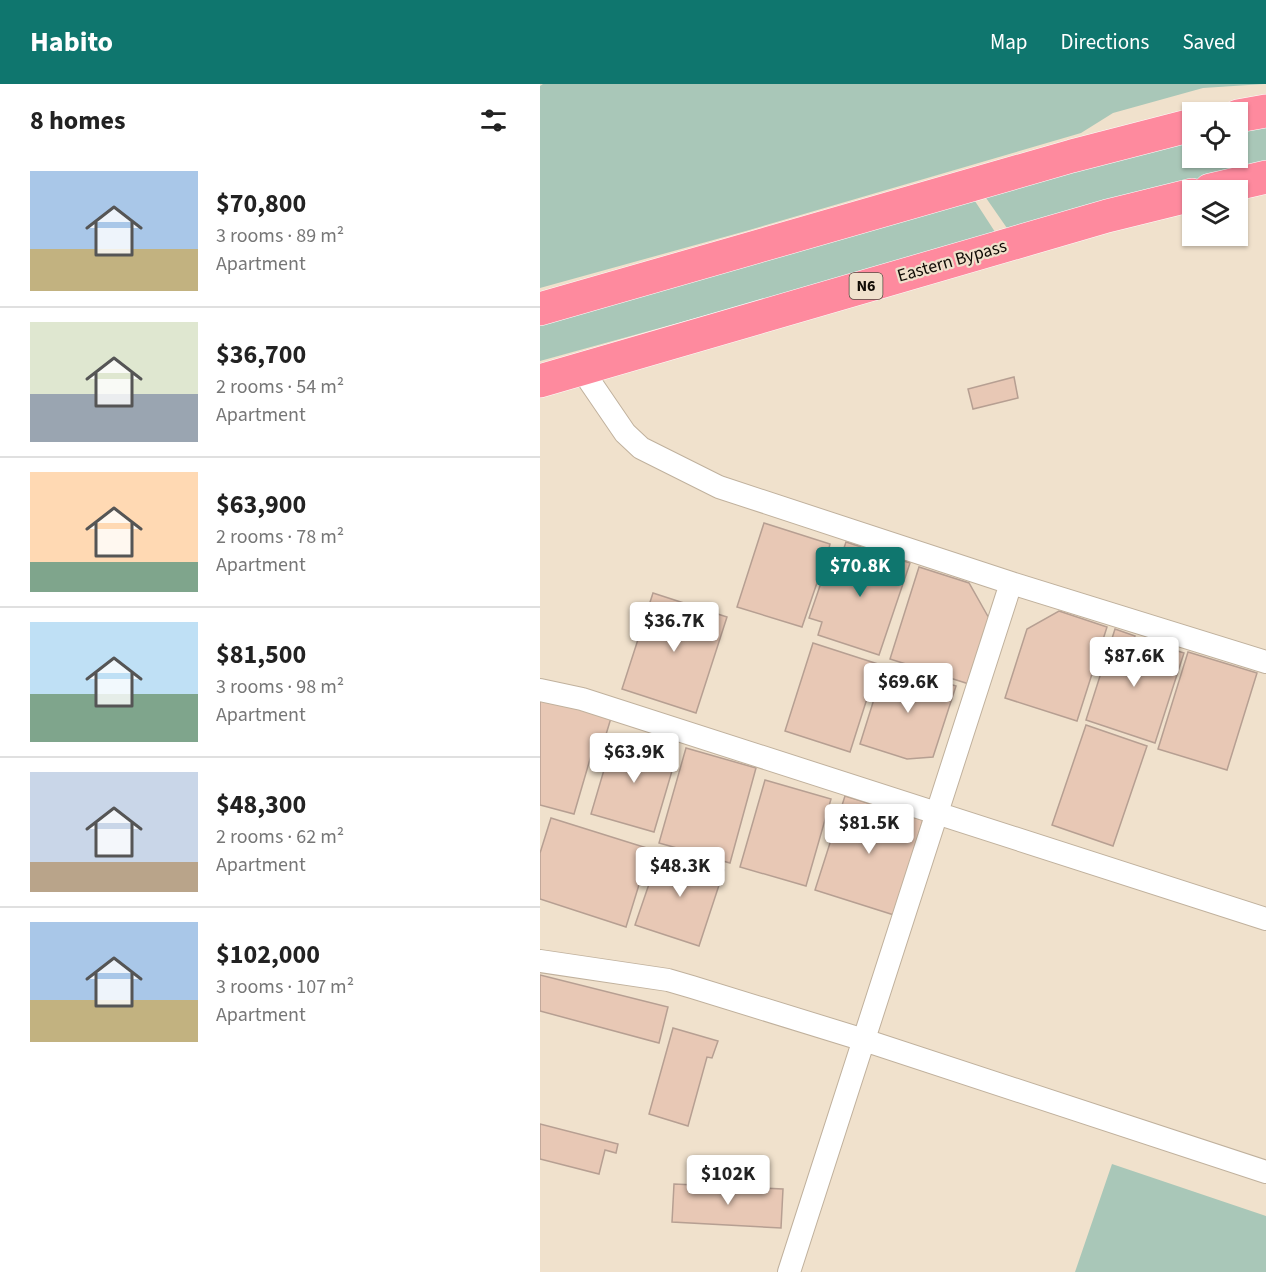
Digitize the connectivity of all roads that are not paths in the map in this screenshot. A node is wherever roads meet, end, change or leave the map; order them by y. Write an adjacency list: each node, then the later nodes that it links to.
1 (1266, 111): 2 (highway)
2 (1248, 114)
3 (1182, 128): 7 (highway)
4 (1266, 177): 5 (highway)
5 (1248, 181)
6 (1182, 197): 8 (highway, Eastern Bypass / N6)
7 (540, 309)
8 (582, 370): 9 (highway, Eastern Bypass / N6); 10 (street)
9 (540, 381)
10 (1011, 583): 11 (street); 13 (street)
11 (1266, 662)
12 (540, 690): 13 (street)
13 (936, 813): 14 (street); 16 (street)
14 (1266, 919)
15 (540, 960): 16 (street)
16 (864, 1040): 17 (street); 18 (street)
17 (1266, 1172)
18 (789, 1272)

